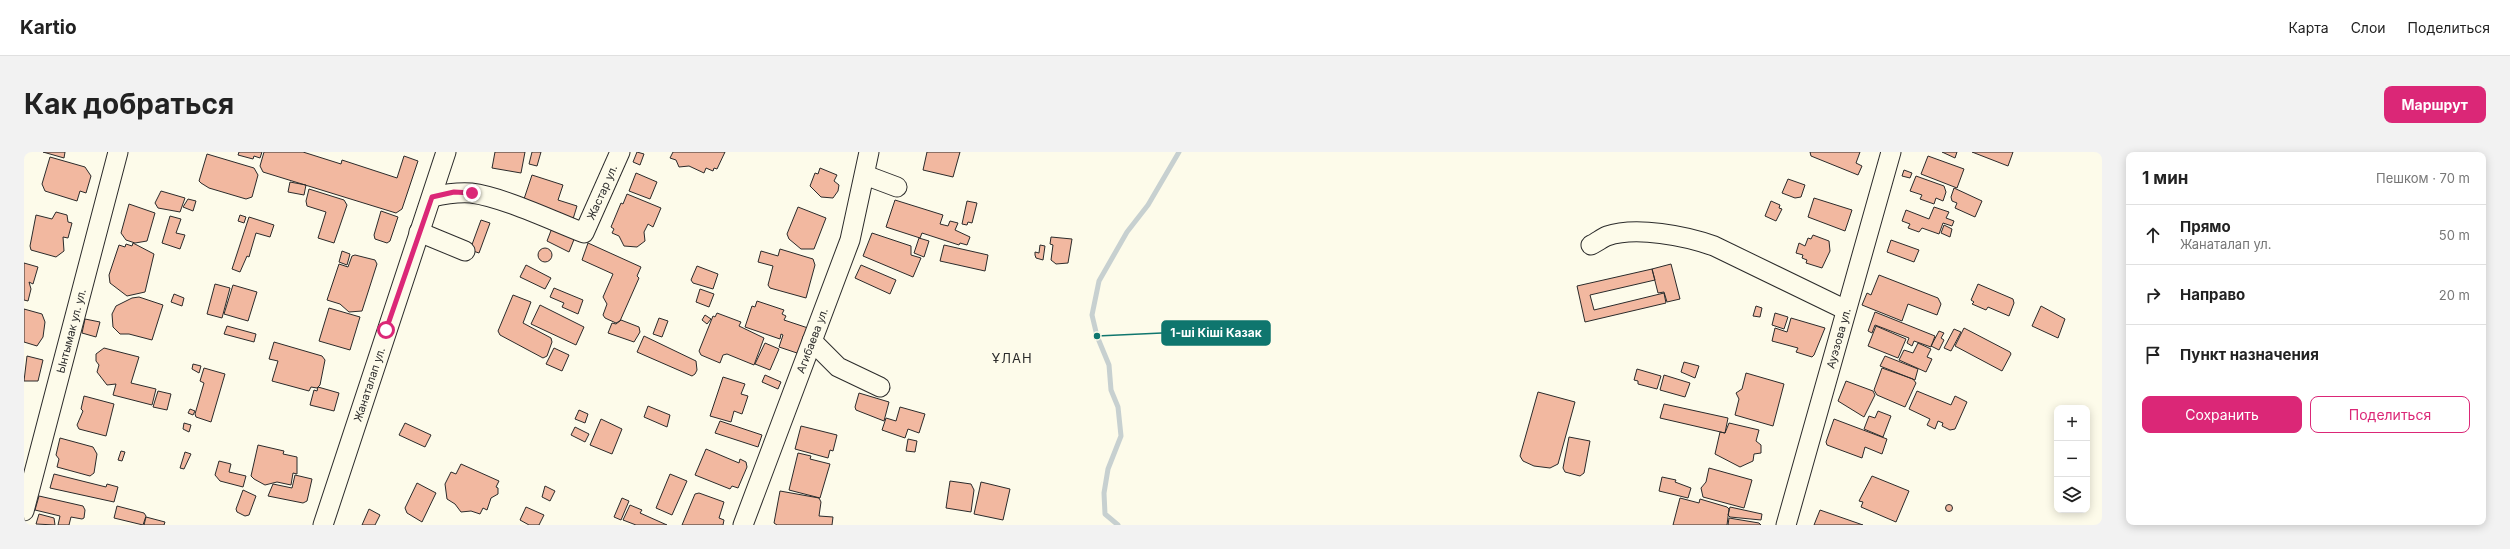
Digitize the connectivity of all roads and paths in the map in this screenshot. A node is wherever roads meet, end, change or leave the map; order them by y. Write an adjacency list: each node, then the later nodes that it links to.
1 (118, 152): 15 (street, Ынтымак ул. ул.)
2 (446, 152): 8 (street, Жанаталап ул.)
3 (620, 152): 8 (street, Жастар ул.)
4 (869, 152): 6 (street, Агибаева ул.)
5 (1891, 152): 12 (street, Ауэзова ул.)
6 (865, 175): 7 (street); 13 (street, Агибаева ул.)
7 (897, 187)
8 (432, 197): 9 (street, Жанаталап ул.)
9 (419, 232): 11 (street); 16 (street, Жанаталап ул.)
10 (1591, 245): 12 (street)
11 (465, 251)
12 (1846, 310): 18 (street, Ауэзова ул.)
13 (812, 341): 14 (street); 17 (street, Агибаева ул.)
14 (880, 388)
15 (24, 511)
16 (323, 525)
17 (743, 525)
18 (1786, 525)

